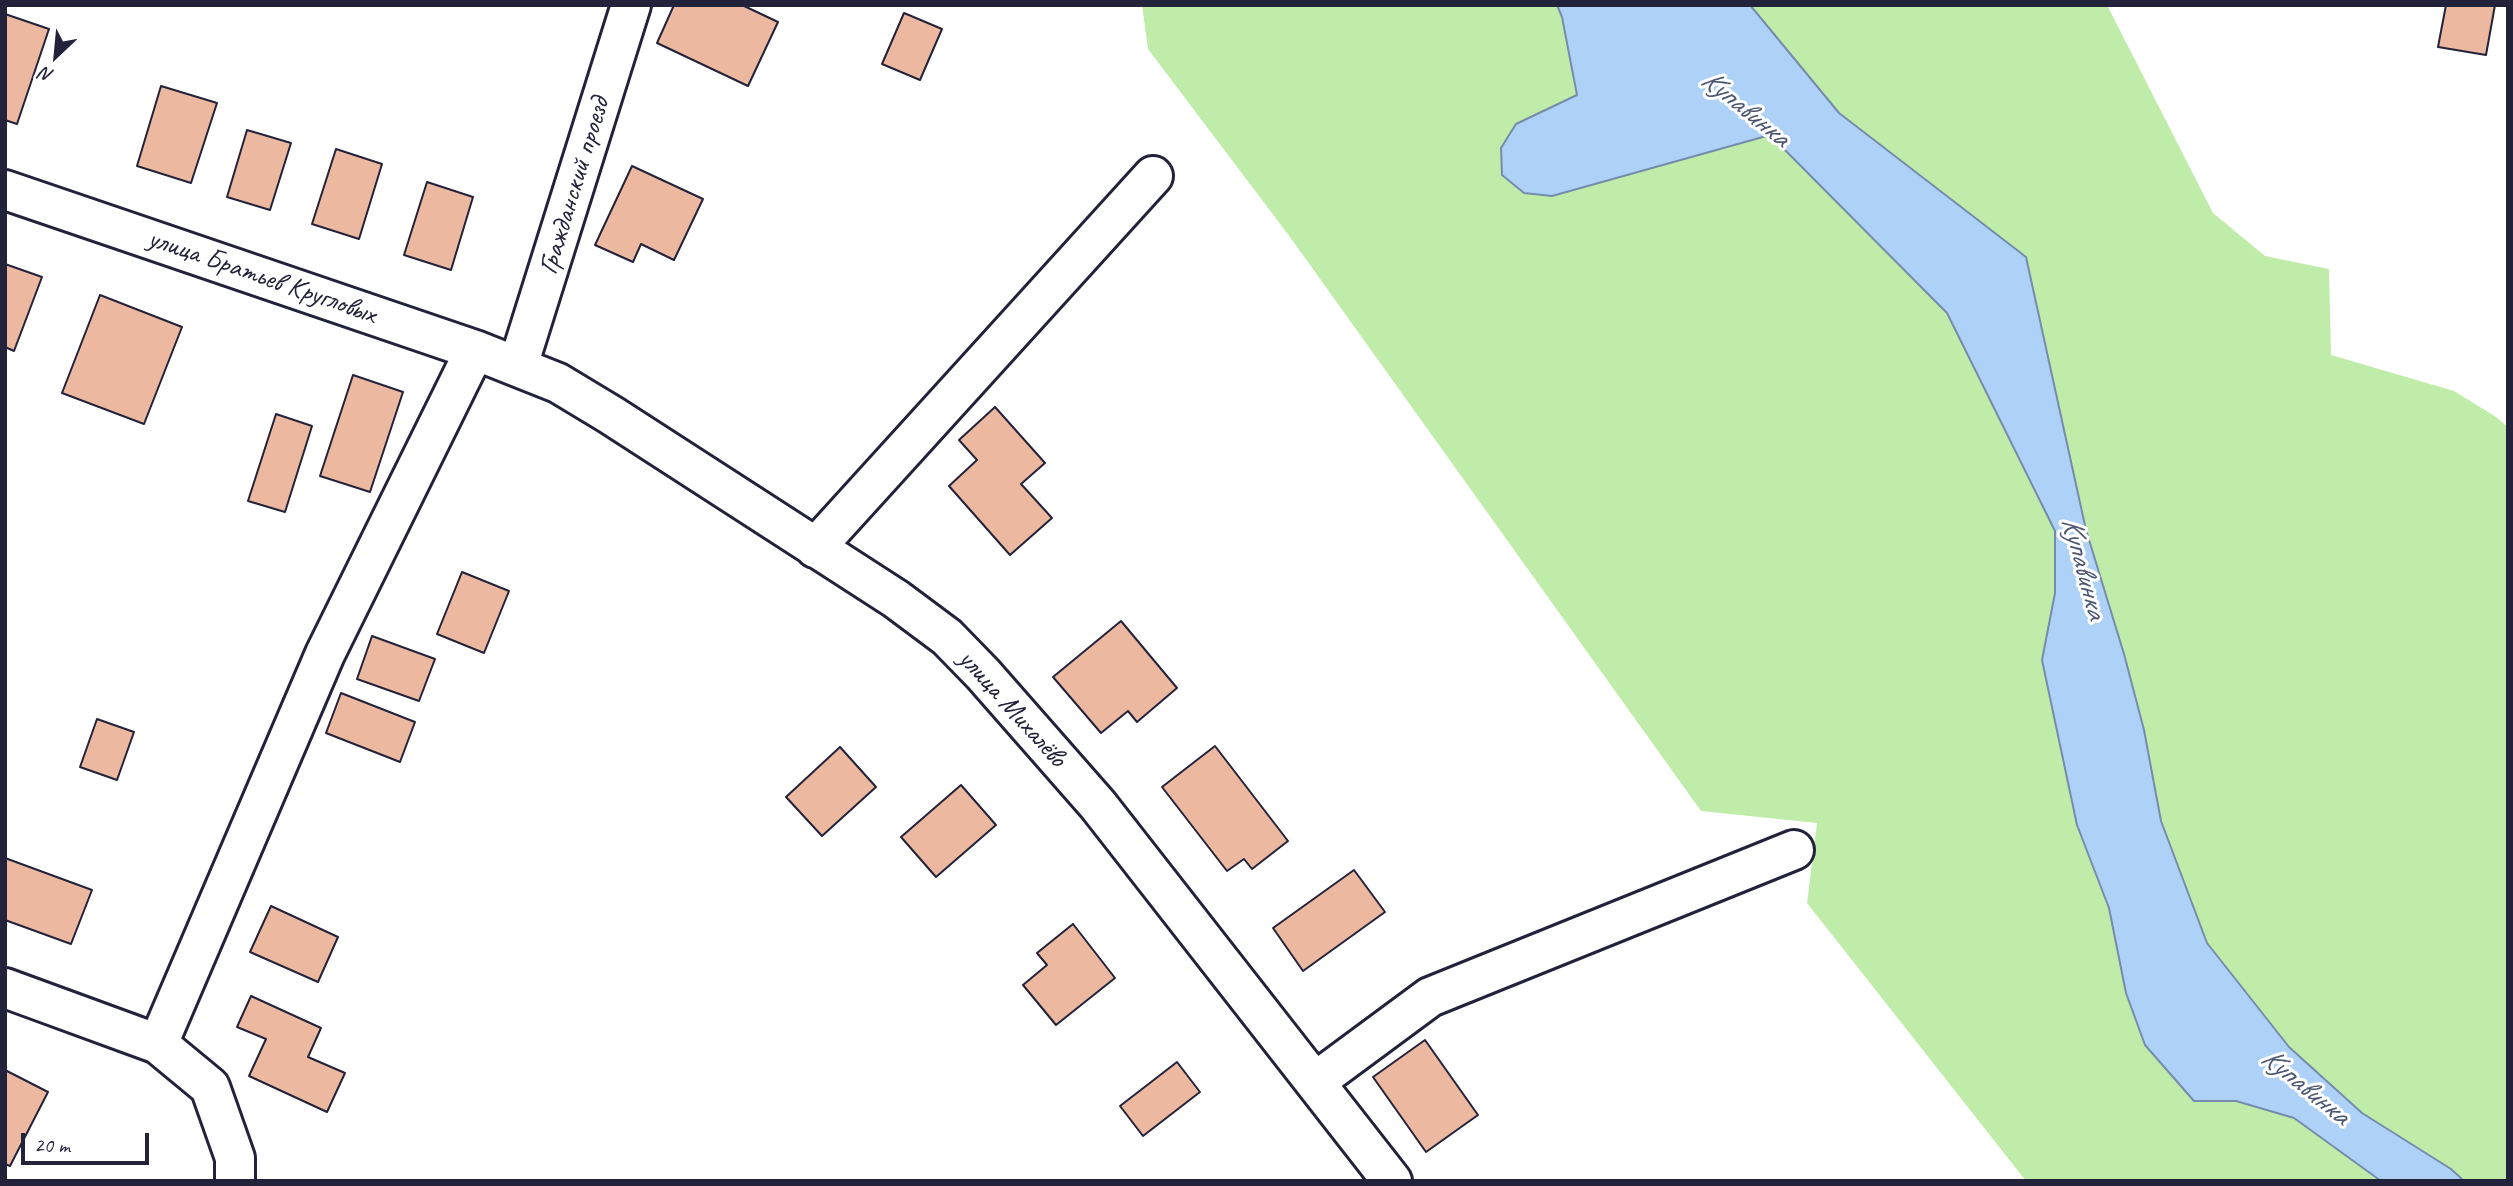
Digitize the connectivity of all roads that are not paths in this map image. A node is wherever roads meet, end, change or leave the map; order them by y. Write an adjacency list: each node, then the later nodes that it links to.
1 (631, 5): 5 (street, Гражданский проезд)
2 (1153, 176): 6 (street)
3 (5, 190): 4 (street, улица Братьев Кругловых)
4 (475, 350): 5 (street, улица Братьев Кругловых); 9 (street)
5 (518, 366): 6 (street, улица Михалёво)
6 (815, 548): 10 (street, улица Михалёво)
7 (1794, 850): 10 (street)
8 (5, 988): 9 (street)
9 (158, 1044): 11 (street)
10 (1315, 1082): 12 (street, улица Михалёво)
11 (235, 1181)
12 (1392, 1181)

